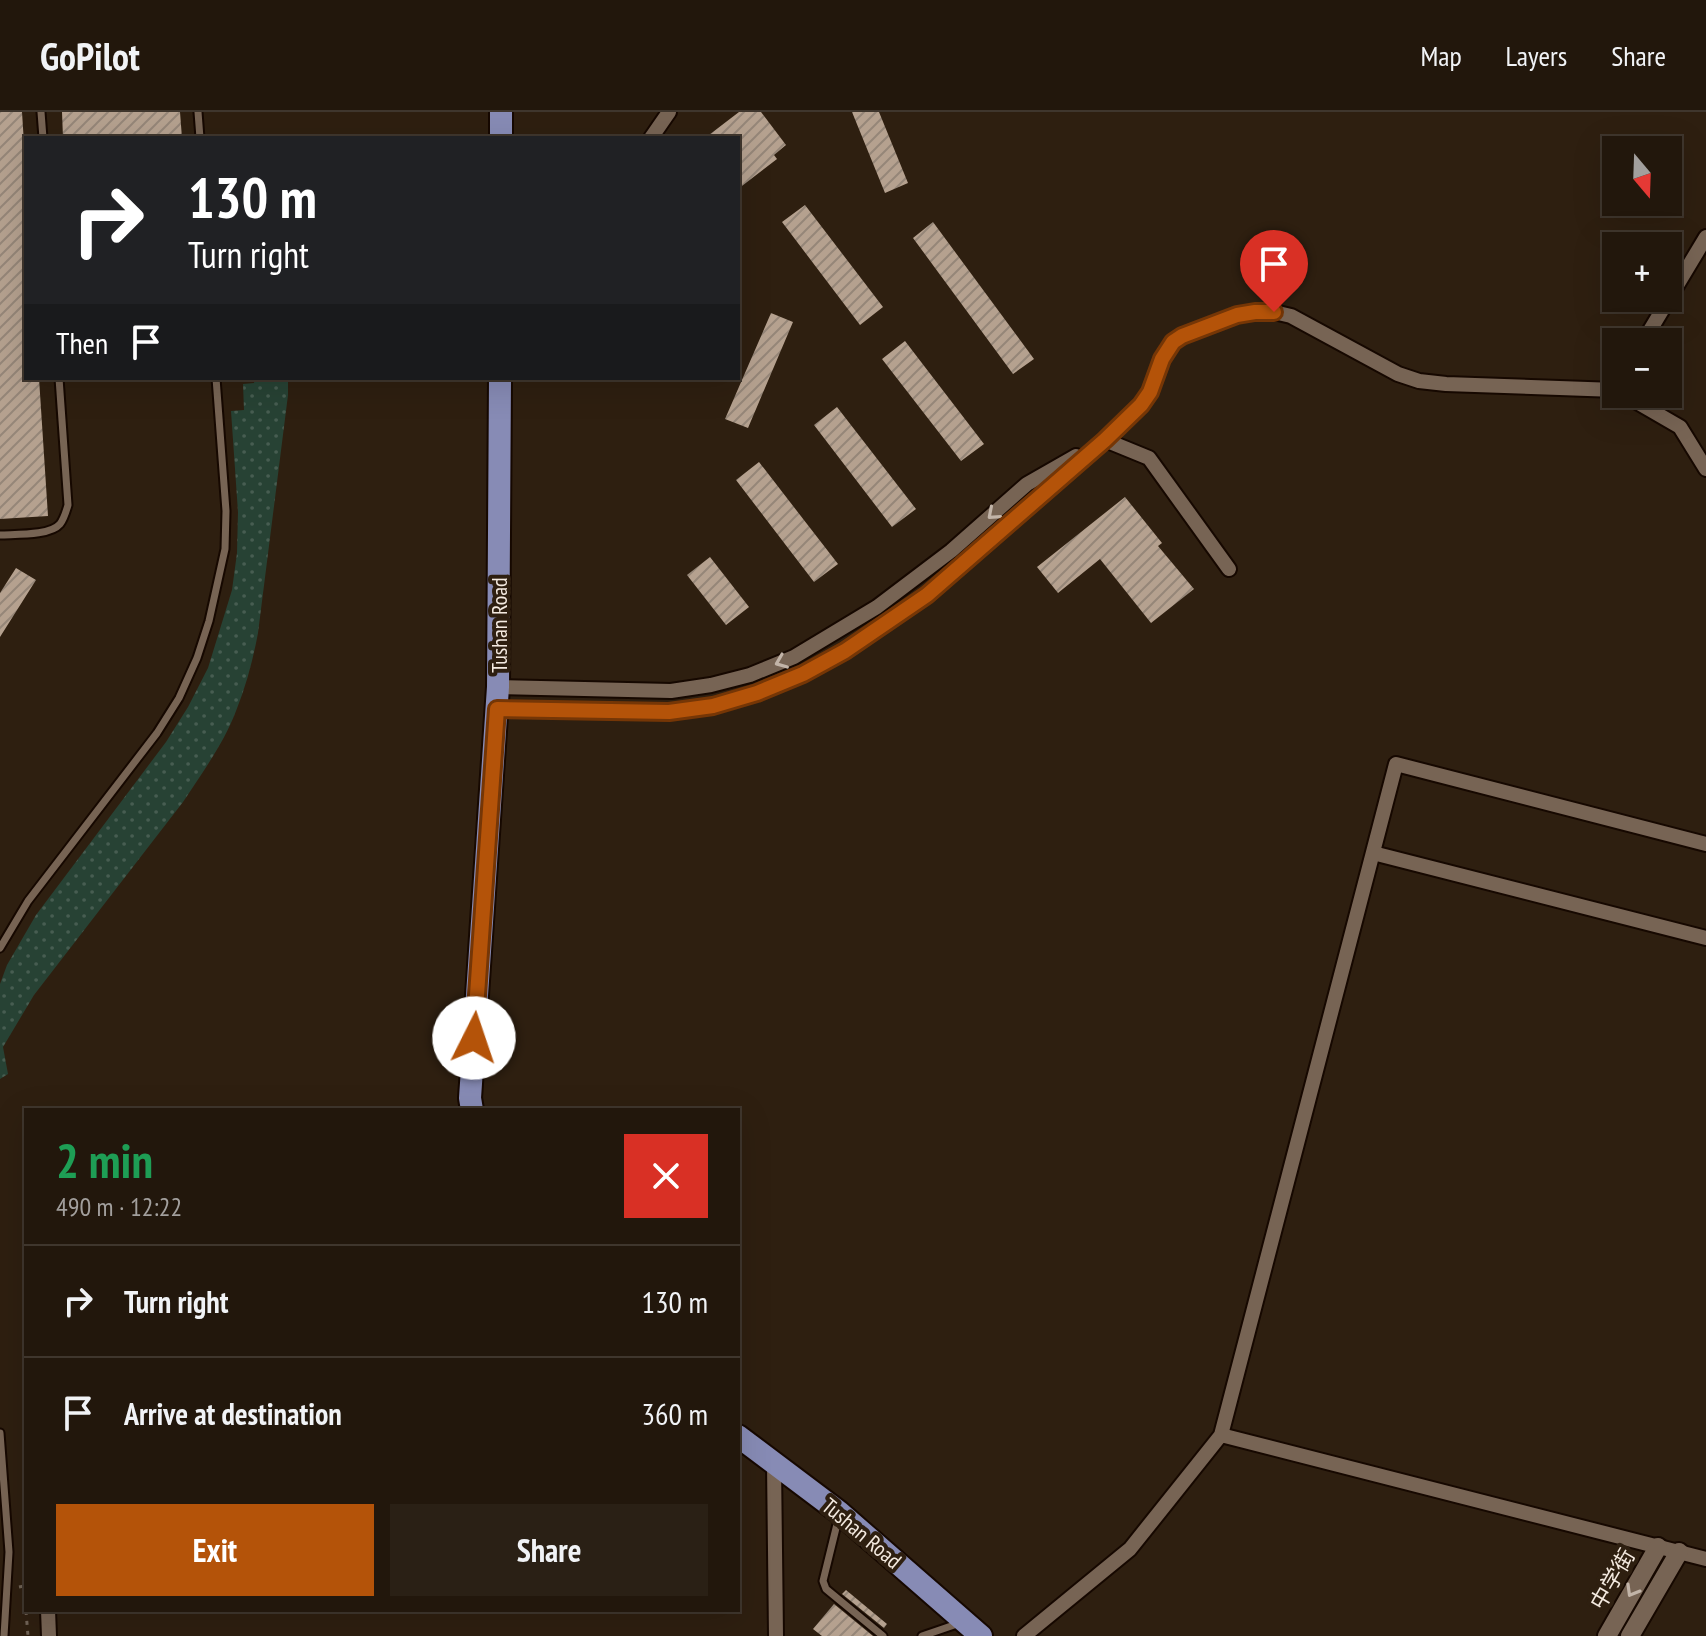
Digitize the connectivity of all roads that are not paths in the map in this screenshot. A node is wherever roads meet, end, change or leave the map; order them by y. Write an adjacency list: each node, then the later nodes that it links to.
1 (41, 112): 5 (lane)
2 (198, 112): 6 (lane)
3 (501, 112): 7 (main road)
4 (669, 112): 8 (street)
5 (43, 136)
6 (200, 136)
7 (501, 136)
8 (652, 136)
9 (1706, 237): 10 (street)
10 (1651, 328)
11 (59, 380): 18 (lane)
12 (216, 380): 24 (lane)
13 (500, 380): 20 (main road, Tushan Road)
14 (1602, 389): 16 (street)
15 (1647, 408): 17 (street)
16 (1105, 440): 19 (street); 20 (street, one-way to 20); 20 (street)
17 (1706, 469)
18 (0, 535)
19 (1229, 569)
20 (498, 698): 25 (main road, Tushan Road)
21 (1706, 844): 22 (street)
22 (1373, 853): 23 (street); 27 (street)
23 (1706, 938)
24 (0, 948)
25 (472, 1108)
26 (0, 1433): 36 (lane)
27 (1221, 1435): 31 (street); 41 (street)
28 (740, 1438): 29 (main road, Tushan Road)
29 (774, 1464): 30 (main road, Tushan Road); 38 (street)
30 (839, 1512): 35 (main road, Tushan Road); 39 (lane)
31 (1658, 1547): 32 (street); 42 (street, 中学街, one-way to 42)
32 (1679, 1552): 33 (street); 43 (street, 中学街)
33 (1706, 1559)
34 (48, 1612): 37 (street)
35 (974, 1628): 40 (lane)
36 (4, 1636)
37 (49, 1636)
38 (776, 1636)
39 (883, 1636)
40 (922, 1636)
41 (1024, 1636)
42 (1607, 1636)
43 (1630, 1636)

